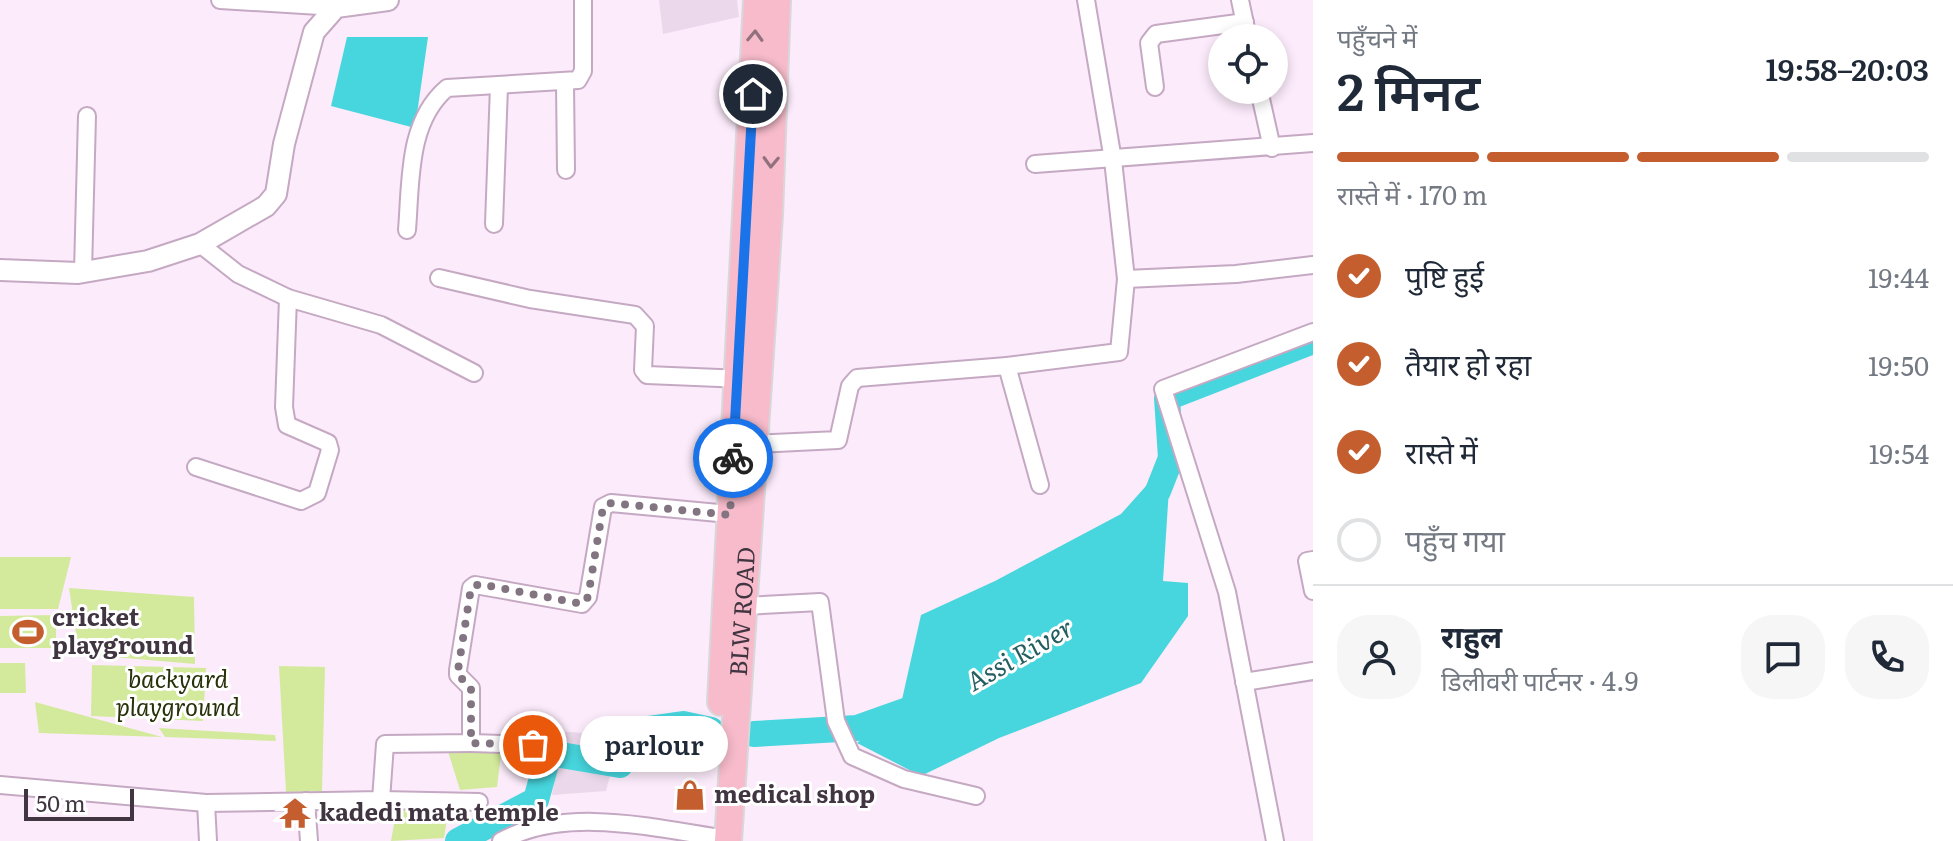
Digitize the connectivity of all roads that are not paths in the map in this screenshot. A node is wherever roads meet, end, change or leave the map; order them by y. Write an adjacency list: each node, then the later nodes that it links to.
1 (220, 0): 8 (street)
2 (388, 0): 8 (street)
3 (583, 0): 11 (street)
4 (757, 0): 33 (main road, one-way to 4)
5 (777, 0): 33 (main road, BLW ROAD, one-way to 33)
6 (1086, 0): 18 (street)
7 (1240, 0): 9 (street)
8 (326, 4): 23 (street)
9 (1245, 24)
10 (1208, 32): 13 (street)
11 (565, 84): 12 (street); 20 (street)
12 (499, 86): 21 (street); 22 (street)
13 (1155, 87)
14 (1262, 104): 17 (street)
15 (87, 116): 26 (street)
16 (1313, 143): 17 (street)
17 (1272, 148): 18 (street)
18 (1113, 160): 19 (street); 28 (street)
19 (1035, 164)
20 (566, 170)
21 (494, 224)
22 (407, 230)
23 (200, 244): 26 (street); 29 (street)
24 (1313, 265): 28 (street)
25 (0, 270): 26 (street)
26 (83, 272)
27 (439, 278): 33 (street)
28 (1126, 279): 31 (street)
29 (288, 298): 32 (street); 35 (street)
30 (1313, 332): 42 (street)
31 (1007, 366): 34 (street); 36 (street)
32 (474, 373)
33 (747, 379): 34 (main road, BLW ROAD); 37 (main road)
34 (754, 444): 37 (main road, BLW ROAD)
35 (196, 467)
36 (1040, 485)
37 (740, 515): 40 (main road, BLW ROAD); 43 (main road); 44 (street)
38 (1313, 560): 39 (street)
39 (1313, 591)
40 (745, 606): 43 (main road, BLW ROAD); 47 (street)
41 (1313, 671): 42 (street)
42 (1244, 682): 56 (street)
43 (729, 716): 52 (main road, BLW ROAD)
44 (471, 743): 45 (street); 48 (street)
45 (533, 745)
46 (0, 785): 51 (street)
47 (976, 796)
48 (381, 800): 49 (street); 50 (street)
49 (306, 801): 51 (street); 54 (street)
50 (479, 802)
51 (206, 803): 53 (street)
52 (721, 840): 55 (street)
53 (208, 841)
54 (309, 841)
55 (501, 841)
56 (1275, 841)

